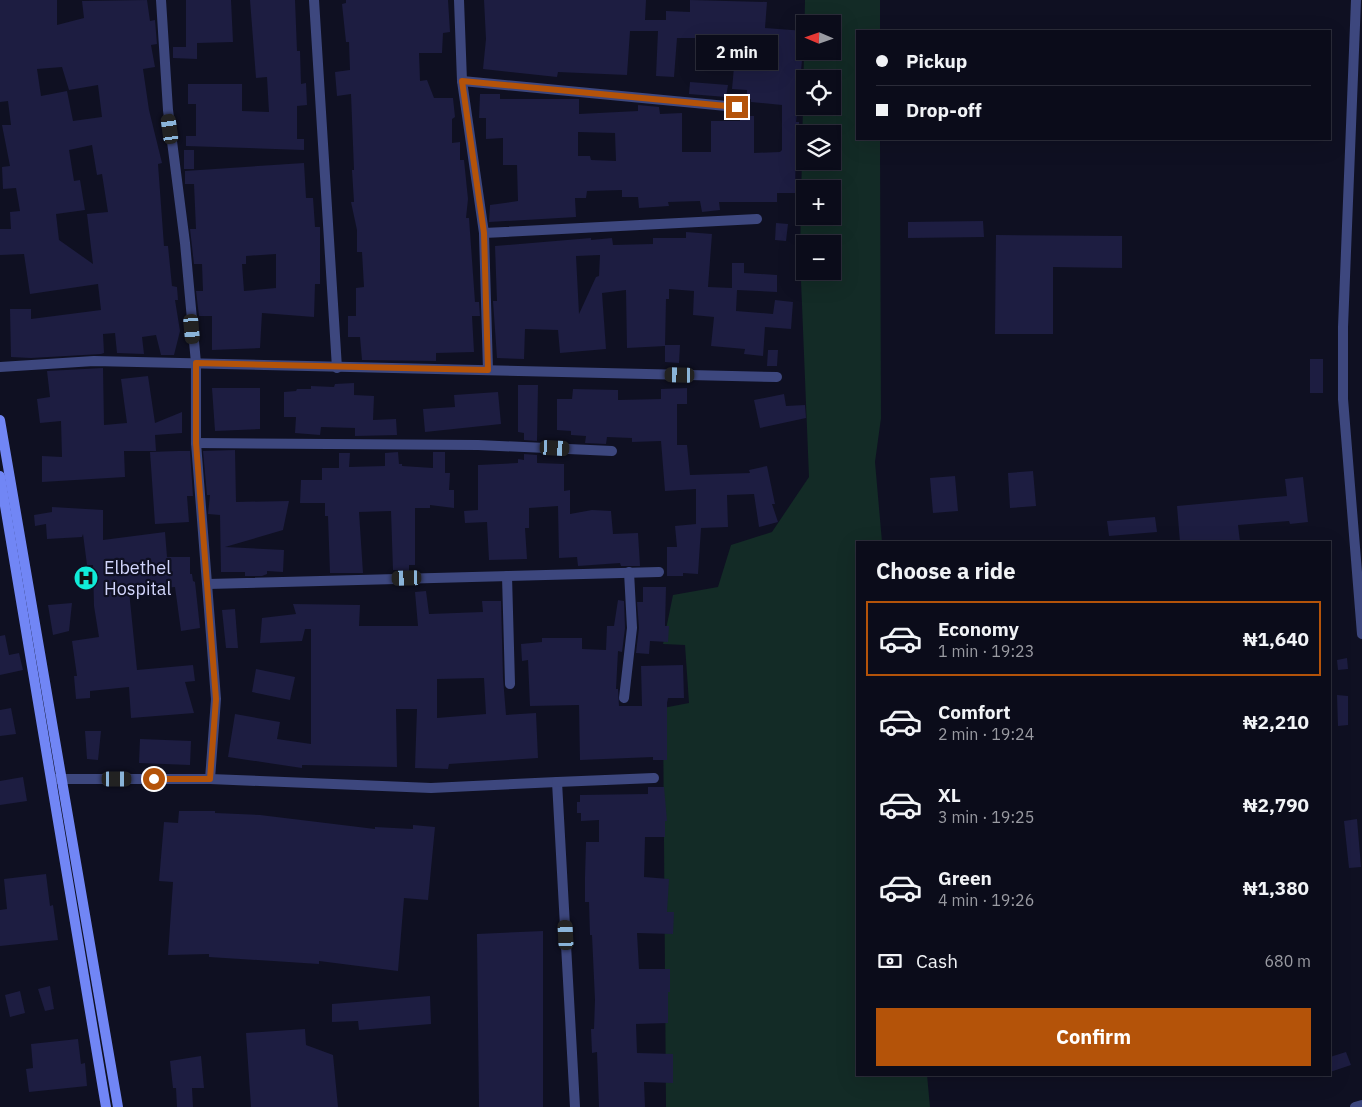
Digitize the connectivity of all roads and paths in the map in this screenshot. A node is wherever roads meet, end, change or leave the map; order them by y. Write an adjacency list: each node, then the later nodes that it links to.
1 (161, 0): 9 (street)
2 (314, 0): 11 (street)
3 (459, 0): 5 (street)
4 (1356, 0): 22 (street)
5 (462, 81): 6 (street); 8 (street)
6 (737, 107)
7 (758, 219): 8 (street)
8 (484, 233): 12 (street)
9 (196, 363): 10 (street); 11 (street); 15 (street)
10 (0, 366)
11 (337, 368): 12 (street)
12 (488, 370): 13 (street)
13 (777, 377)
14 (0, 420): 28 (main road)
15 (196, 443): 16 (street); 21 (street)
16 (612, 451)
17 (0, 476): 27 (main road)
18 (630, 572): 19 (street); 20 (street); 24 (street)
19 (659, 572)
20 (507, 576): 21 (street); 23 (street)
21 (208, 584): 26 (street)
22 (1362, 634)
23 (510, 684)
24 (624, 698)
25 (654, 778): 29 (street)
26 (210, 779): 28 (street); 29 (street)
27 (50, 780): 28 (street); 31 (main road)
28 (60, 780): 32 (main road)
29 (557, 782): 33 (street)
30 (1362, 1105): 34 (street)
31 (106, 1107)
32 (118, 1107)
33 (575, 1107)
34 (1354, 1107)

